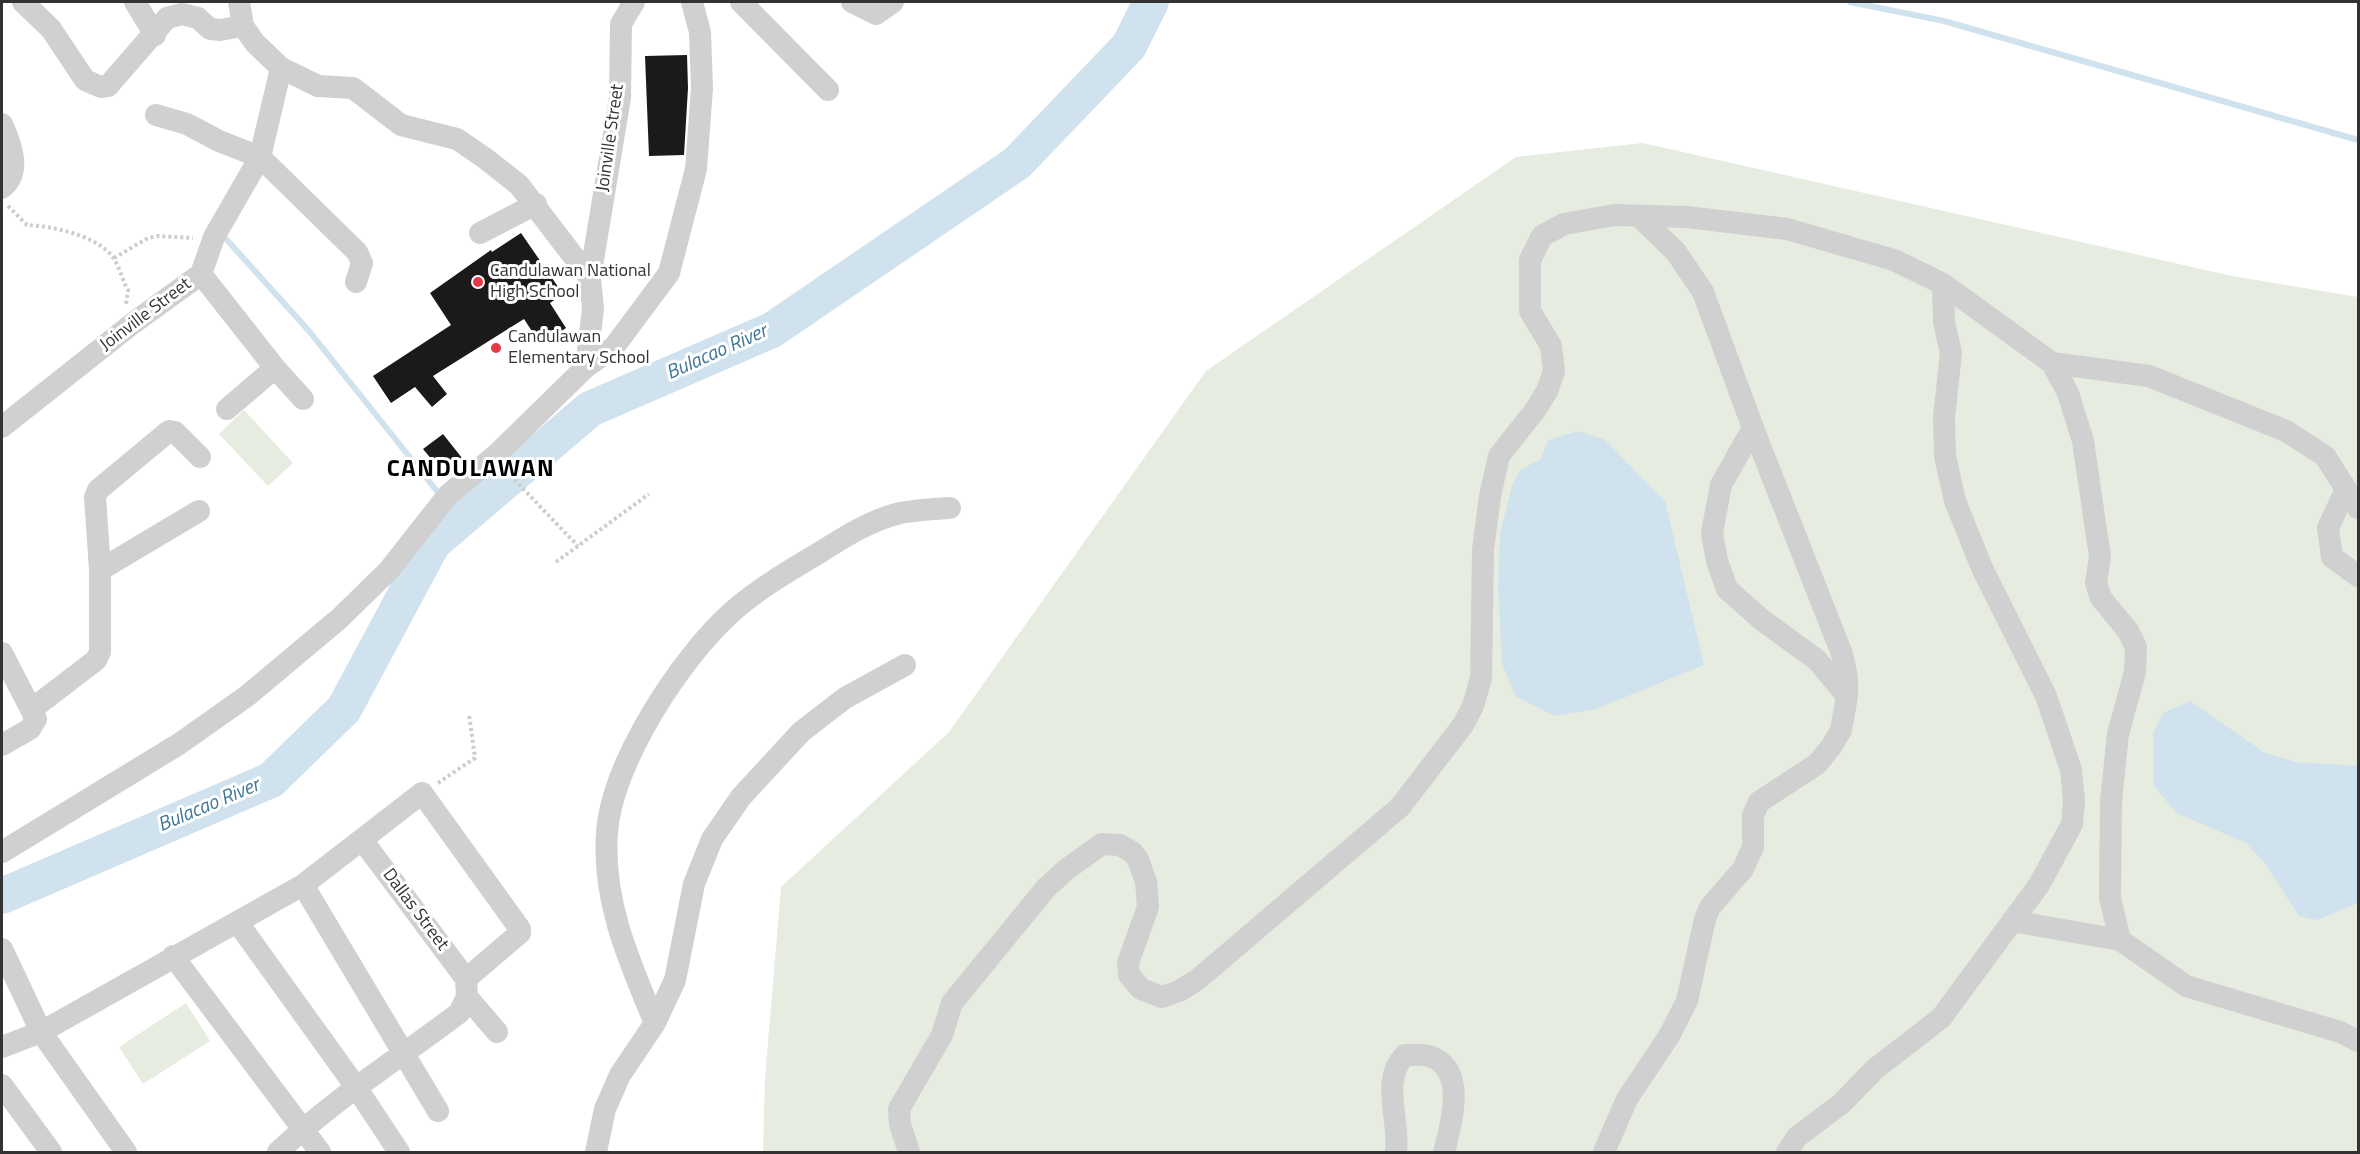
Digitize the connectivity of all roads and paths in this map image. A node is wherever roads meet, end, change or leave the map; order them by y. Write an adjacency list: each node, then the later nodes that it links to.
1 (23, 2): 10 (street)
2 (135, 2): 10 (street)
3 (239, 2): 9 (street)
4 (634, 2): 24 (street, Joinville Street)
5 (692, 2): 30 (street)
6 (741, 2): 12 (street)
7 (852, 2): 8 (street)
8 (893, 2)
9 (243, 26): 10 (street); 11 (street)
10 (155, 35)
11 (281, 68): 15 (street, Joinville Street); 18 (street)
12 (828, 90)
13 (156, 115): 15 (street)
14 (2, 124): 16 (street)
15 (260, 157): 21 (street, Joinville Street); 25 (street)
16 (2, 188)
17 (2, 198): 22 (path)
18 (536, 204): 20 (street); 24 (street)
19 (1641, 218): 26 (street); 34 (street); 77 (street)
20 (480, 233)
21 (214, 237): 22 (path); 23 (street, Joinville Street)
22 (114, 258): 27 (path)
23 (201, 274): 27 (street, Joinville Street); 29 (street)
24 (590, 278): 30 (street, Joinville Street)
25 (356, 282)
26 (1943, 284): 28 (street); 55 (street)
27 (132, 324): 33 (street, Joinville Street)
28 (2052, 363): 38 (street); 57 (street)
29 (274, 368): 31 (street); 32 (street)
30 (586, 368): 53 (street)
31 (303, 399)
32 (227, 409)
33 (2, 427)
34 (1753, 428): 47 (street); 47 (street)
35 (200, 457): 43 (street)
36 (507, 472): 41 (path)
37 (650, 494): 41 (path)
38 (2352, 500): 44 (street)
39 (950, 508): 61 (street)
40 (199, 511): 43 (street)
41 (578, 546): 42 (path)
42 (556, 562)
43 (100, 570): 48 (street)
44 (2358, 576)
45 (2, 653): 48 (street)
46 (905, 665): 61 (street)
47 (1847, 696): 80 (street)
48 (32, 709): 50 (street)
49 (470, 714): 51 (path)
50 (2, 745)
51 (422, 794): 52 (street); 60 (street)
52 (363, 841): 54 (street); 60 (street, Dallas Street)
53 (2, 852)
54 (303, 885): 56 (street); 66 (street)
55 (2012, 921): 57 (street); 81 (street)
56 (238, 923): 59 (street); 68 (street)
57 (2120, 940): 64 (street)
58 (2, 949): 62 (street)
59 (173, 956): 62 (street); 70 (street)
60 (467, 988): 63 (street, Dallas Street); 66 (street)
61 (655, 1023): 76 (street)
62 (41, 1032): 65 (street); 72 (street)
63 (497, 1032)
64 (2358, 1041)
65 (2, 1047)
66 (406, 1053): 68 (street); 69 (street)
67 (2, 1085): 71 (street)
68 (356, 1087): 70 (street); 75 (street)
69 (438, 1111)
70 (303, 1129): 73 (street); 74 (street)
71 (51, 1152)
72 (126, 1152)
73 (278, 1152)
74 (320, 1152)
75 (399, 1152)
76 (596, 1152)
77 (909, 1152)
78 (1396, 1152): 79 (street)
79 (1444, 1152)
80 (1604, 1152)
81 (1786, 1152)

